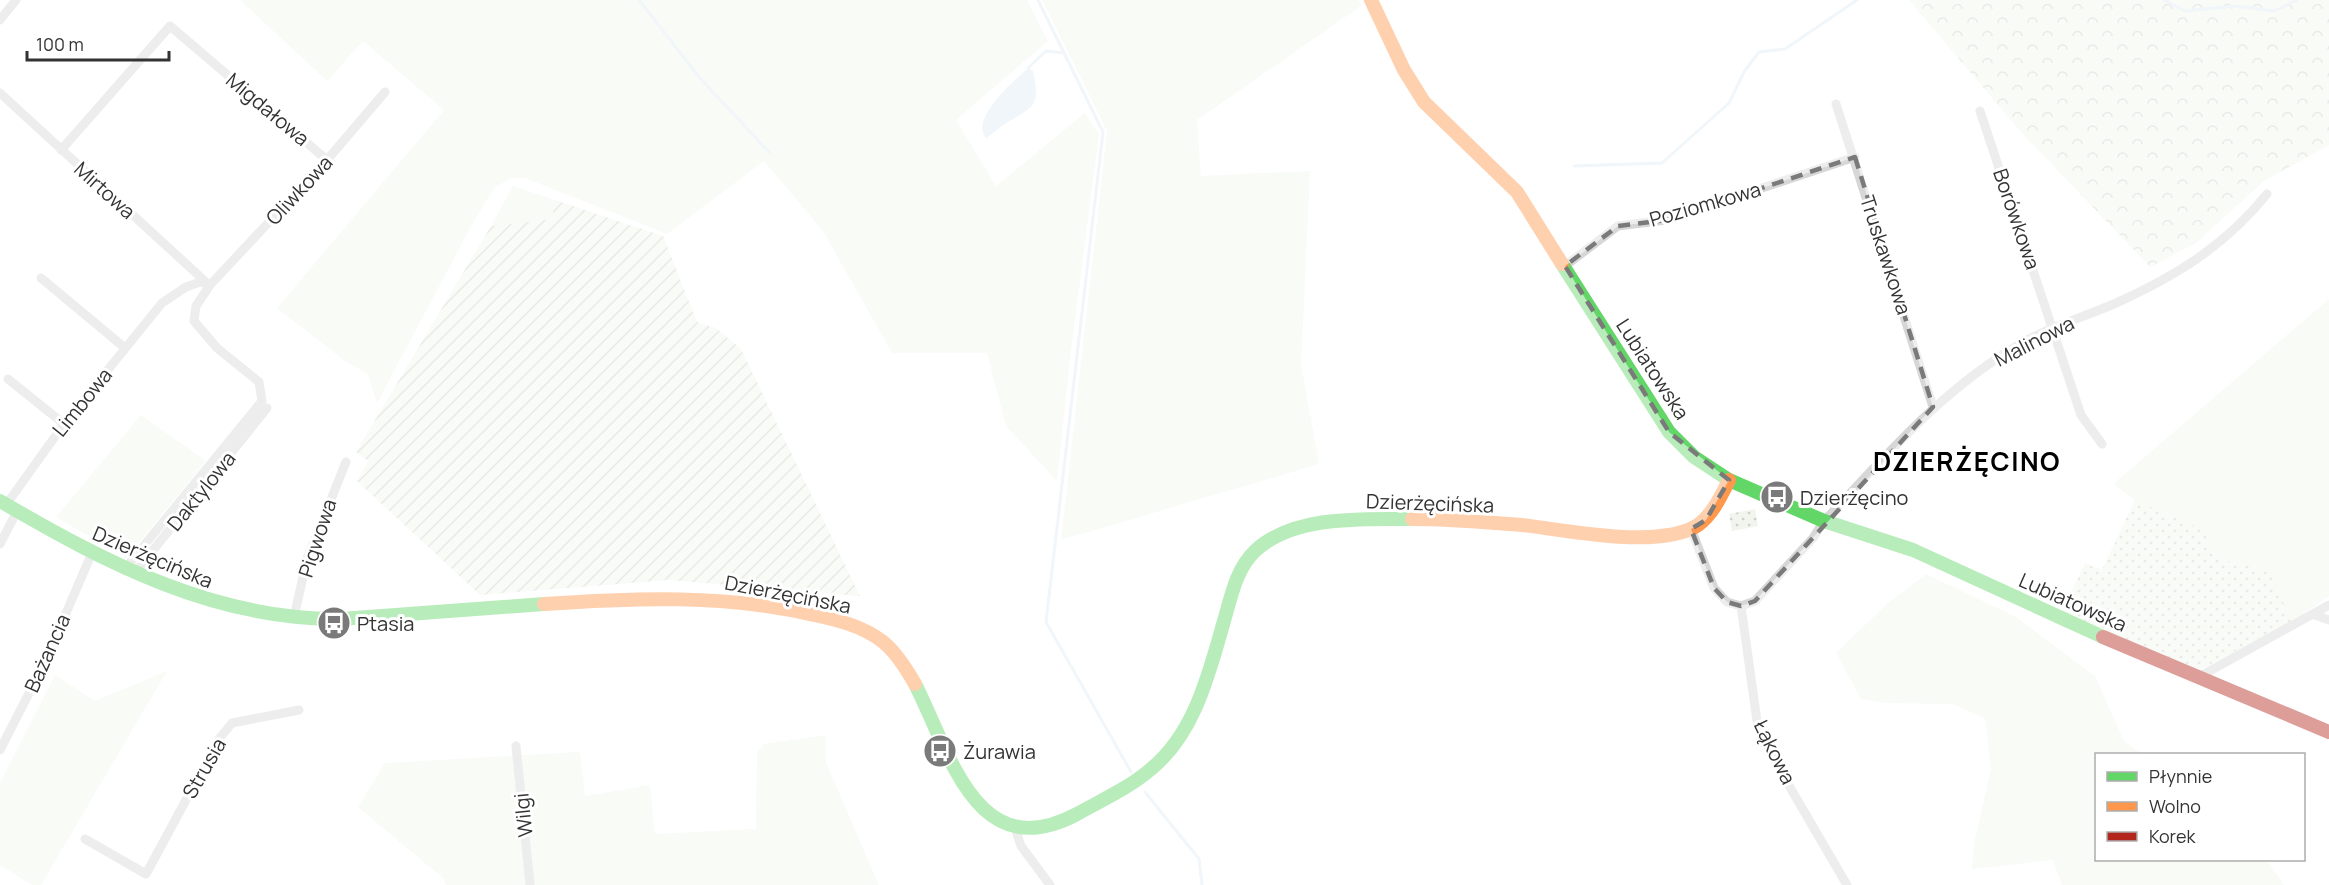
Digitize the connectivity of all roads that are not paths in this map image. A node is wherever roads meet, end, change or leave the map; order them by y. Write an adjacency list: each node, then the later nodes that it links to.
1 (16, 0): 3 (street)
2 (1371, 0): 12 (street, Lubiatowska)
3 (0, 20)
4 (385, 92): 10 (street, Oliwkowa)
5 (0, 93): 8 (street, Mirtowa)
6 (1836, 104): 9 (street, Truskawkowa)
7 (1980, 111): 15 (street, Borówkowa)
8 (61, 150): 10 (street, Migdałowa); 14 (street, Mirtowa)
9 (1855, 157): 12 (street, Poziomkowa); 18 (street, Truskawkowa)
10 (327, 160): 14 (street, Oliwkowa)
11 (2267, 194): 15 (street, Malinowa)
12 (1565, 266): 23 (street, Lubiatowska)
13 (41, 278): 16 (street)
14 (210, 285): 16 (street, Limbowa); 29 (street, Oliwkowa)
15 (2054, 327): 18 (street, Malinowa); 21 (street, Borówkowa)
16 (125, 348): 20 (street, Limbowa)
17 (8, 379): 20 (street)
18 (1933, 407): 25 (street, Malinowa)
19 (267, 408): 29 (street, Daktylowa)
20 (64, 424): 24 (street, Limbowa)
21 (2102, 444)
22 (346, 462): 33 (street, Pigwowa)
23 (1728, 480): 25 (street, Lubiatowska); 26 (street, Dzierżęcińska)
24 (8, 506): 27 (street, Limbowa); 28 (street, Dzierżęcińska)
25 (1824, 521): 31 (street); 35 (street, Lubiatowska)
26 (1691, 529): 31 (street); 40 (street, Dzierżęcińska)
27 (0, 544)
28 (91, 555): 29 (street, Dzierżęcińska); 39 (street, Bażancia)
29 (129, 572): 33 (street, Dzierżęcińska)
30 (2329, 605): 32 (street)
31 (1741, 606): 44 (street, Łąkowa)
32 (2315, 615): 34 (street); 35 (street)
33 (294, 617): 40 (street, Dzierżęcińska)
34 (2329, 620)
35 (2197, 678): 37 (street, Lubiatowska)
36 (299, 711): 41 (street, Strusia)
37 (2329, 732)
38 (516, 746): 42 (street, Wilgi)
39 (0, 750)
40 (1015, 828): 43 (street)
41 (85, 839)
42 (530, 885)
43 (1050, 885)
44 (1847, 885)

